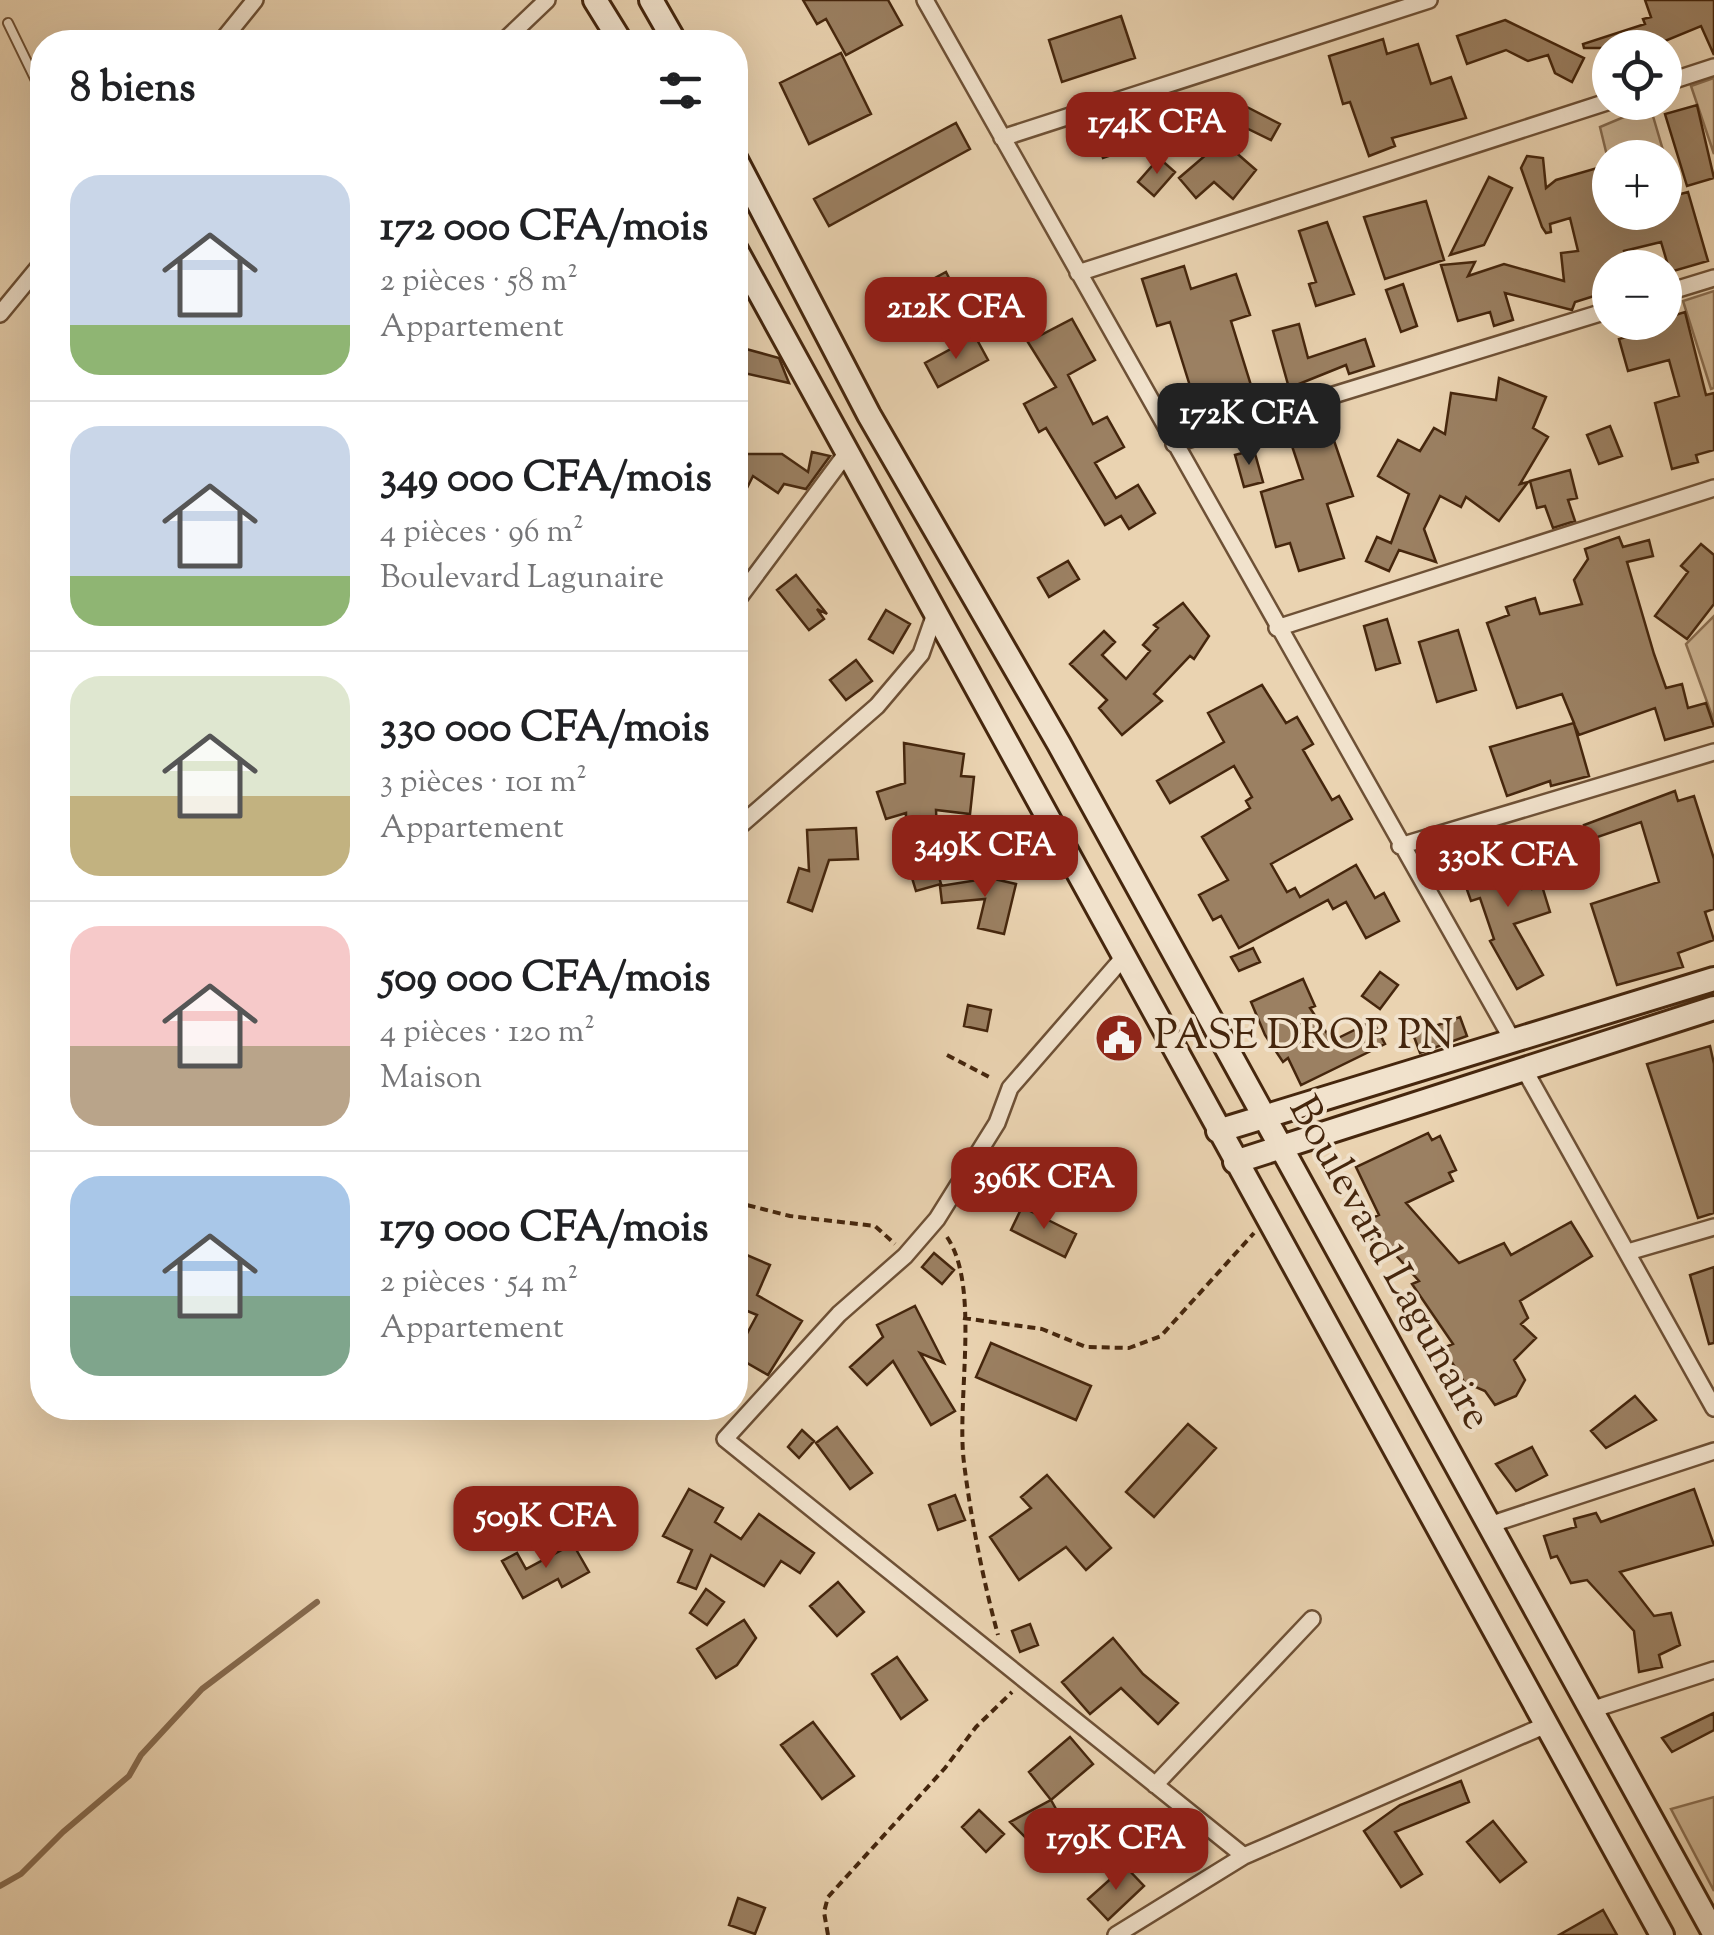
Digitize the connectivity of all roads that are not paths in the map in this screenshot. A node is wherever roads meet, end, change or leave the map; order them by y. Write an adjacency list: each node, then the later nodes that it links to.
1 (255, 0): 8 (street)
2 (547, 0): 9 (street)
3 (595, 0): 10 (main road)
4 (651, 0): 11 (main road)
5 (924, 0): 16 (street)
6 (1429, 0): 16 (street)
7 (8, 23): 12 (lane)
8 (231, 30)
9 (516, 30)
10 (614, 30)
11 (668, 30)
12 (30, 68)
13 (1714, 68): 14 (street)
14 (1682, 78)
15 (1592, 107): 19 (street)
16 (1002, 138): 19 (street)
17 (748, 183): 39 (main road, Boulevard Lagunaire)
18 (748, 272): 26 (main road, Boulevard Lagunaire)
19 (1078, 273): 25 (street)
20 (30, 277): 23 (street)
21 (1714, 278): 22 (street)
22 (1682, 288)
23 (0, 314)
24 (1592, 316): 25 (street)
25 (1174, 444): 30 (street)
26 (846, 454): 28 (street); 29 (main road, Boulevard Lagunaire)
27 (1714, 488): 30 (street)
28 (748, 586)
29 (935, 614): 32 (street); 34 (main road, Boulevard Lagunaire)
30 (1278, 628): 33 (street)
31 (1714, 752): 33 (street)
32 (748, 819)
33 (1400, 846): 37 (street)
34 (1123, 958): 40 (main road, Boulevard Lagunaire); 46 (street)
35 (1714, 980): 37 (main road)
36 (1714, 1008): 38 (main road)
37 (1513, 1041): 39 (main road)
38 (1524, 1070): 41 (main road); 44 (street)
39 (1265, 1118): 40 (main road); 41 (main road, Boulevard Lagunaire)
40 (1218, 1131): 42 (main road, Boulevard Lagunaire)
41 (1281, 1147): 42 (main road); 49 (main road, Boulevard Lagunaire)
42 (1236, 1162): 53 (main road, Boulevard Lagunaire)
43 (1714, 1227): 44 (street)
44 (1628, 1252): 45 (street)
45 (1714, 1408)
46 (748, 1413)
47 (742, 1420): 54 (street)
48 (1714, 1451): 49 (street)
49 (1489, 1525): 52 (main road, Boulevard Lagunaire)
50 (1312, 1619): 54 (street)
51 (1714, 1670): 52 (street)
52 (1592, 1710): 56 (main road, Boulevard Lagunaire)
53 (1546, 1725): 55 (street); 58 (main road, Boulevard Lagunaire)
54 (1155, 1785): 55 (street)
55 (1244, 1856): 57 (street)
56 (1714, 1934)
57 (1116, 1935)
58 (1662, 1935)

